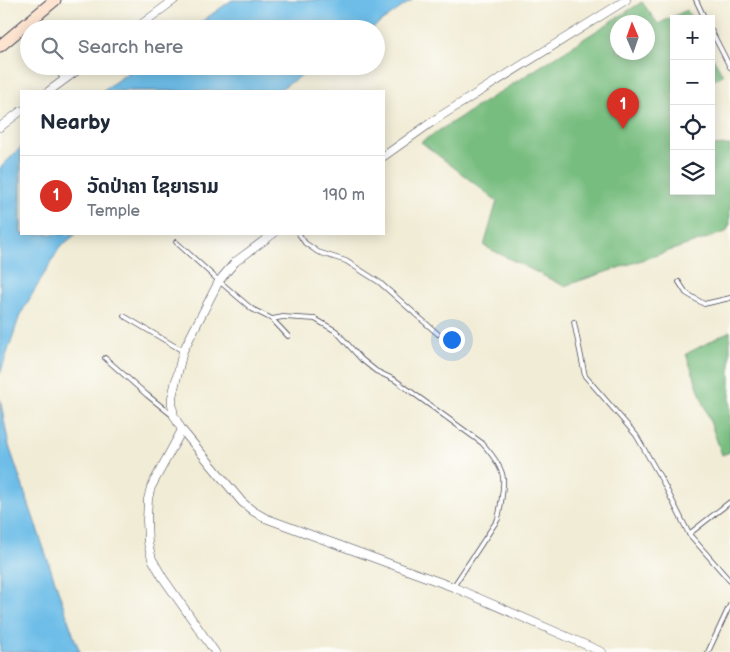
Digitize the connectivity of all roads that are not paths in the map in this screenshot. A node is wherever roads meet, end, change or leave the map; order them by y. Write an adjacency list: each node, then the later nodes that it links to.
1 (55, 0): 7 (main road)
2 (174, 0): 5 (street)
3 (626, 0): 19 (street)
4 (696, 0): 6 (lane)
5 (164, 3): 8 (street)
6 (703, 15)
7 (34, 20)
8 (145, 20)
9 (20, 32): 11 (main road)
10 (715, 38): 12 (lane)
11 (1, 43)
12 (730, 67)
13 (60, 75): 15 (lane)
14 (71, 75): 15 (street)
15 (64, 80): 16 (street)
16 (50, 90)
17 (20, 112): 18 (street)
18 (0, 127)
19 (385, 155)
20 (272, 235): 23 (street)
21 (300, 235): 29 (lane)
22 (176, 242): 23 (lane)
23 (219, 281): 27 (lane); 31 (street)
24 (679, 282): 25 (lane)
25 (730, 298)
26 (124, 316): 31 (lane)
27 (272, 319): 30 (lane); 38 (lane)
28 (574, 322): 36 (lane)
29 (438, 334)
30 (288, 336)
31 (183, 351): 33 (street)
32 (105, 358): 33 (lane)
33 (174, 416): 34 (street)
34 (182, 430): 38 (street); 40 (street)
35 (730, 502): 36 (lane)
36 (689, 534): 37 (lane)
37 (730, 581)
38 (453, 587): 41 (street)
39 (730, 605): 42 (lane)
40 (215, 652)
41 (602, 652)
42 (708, 652)

